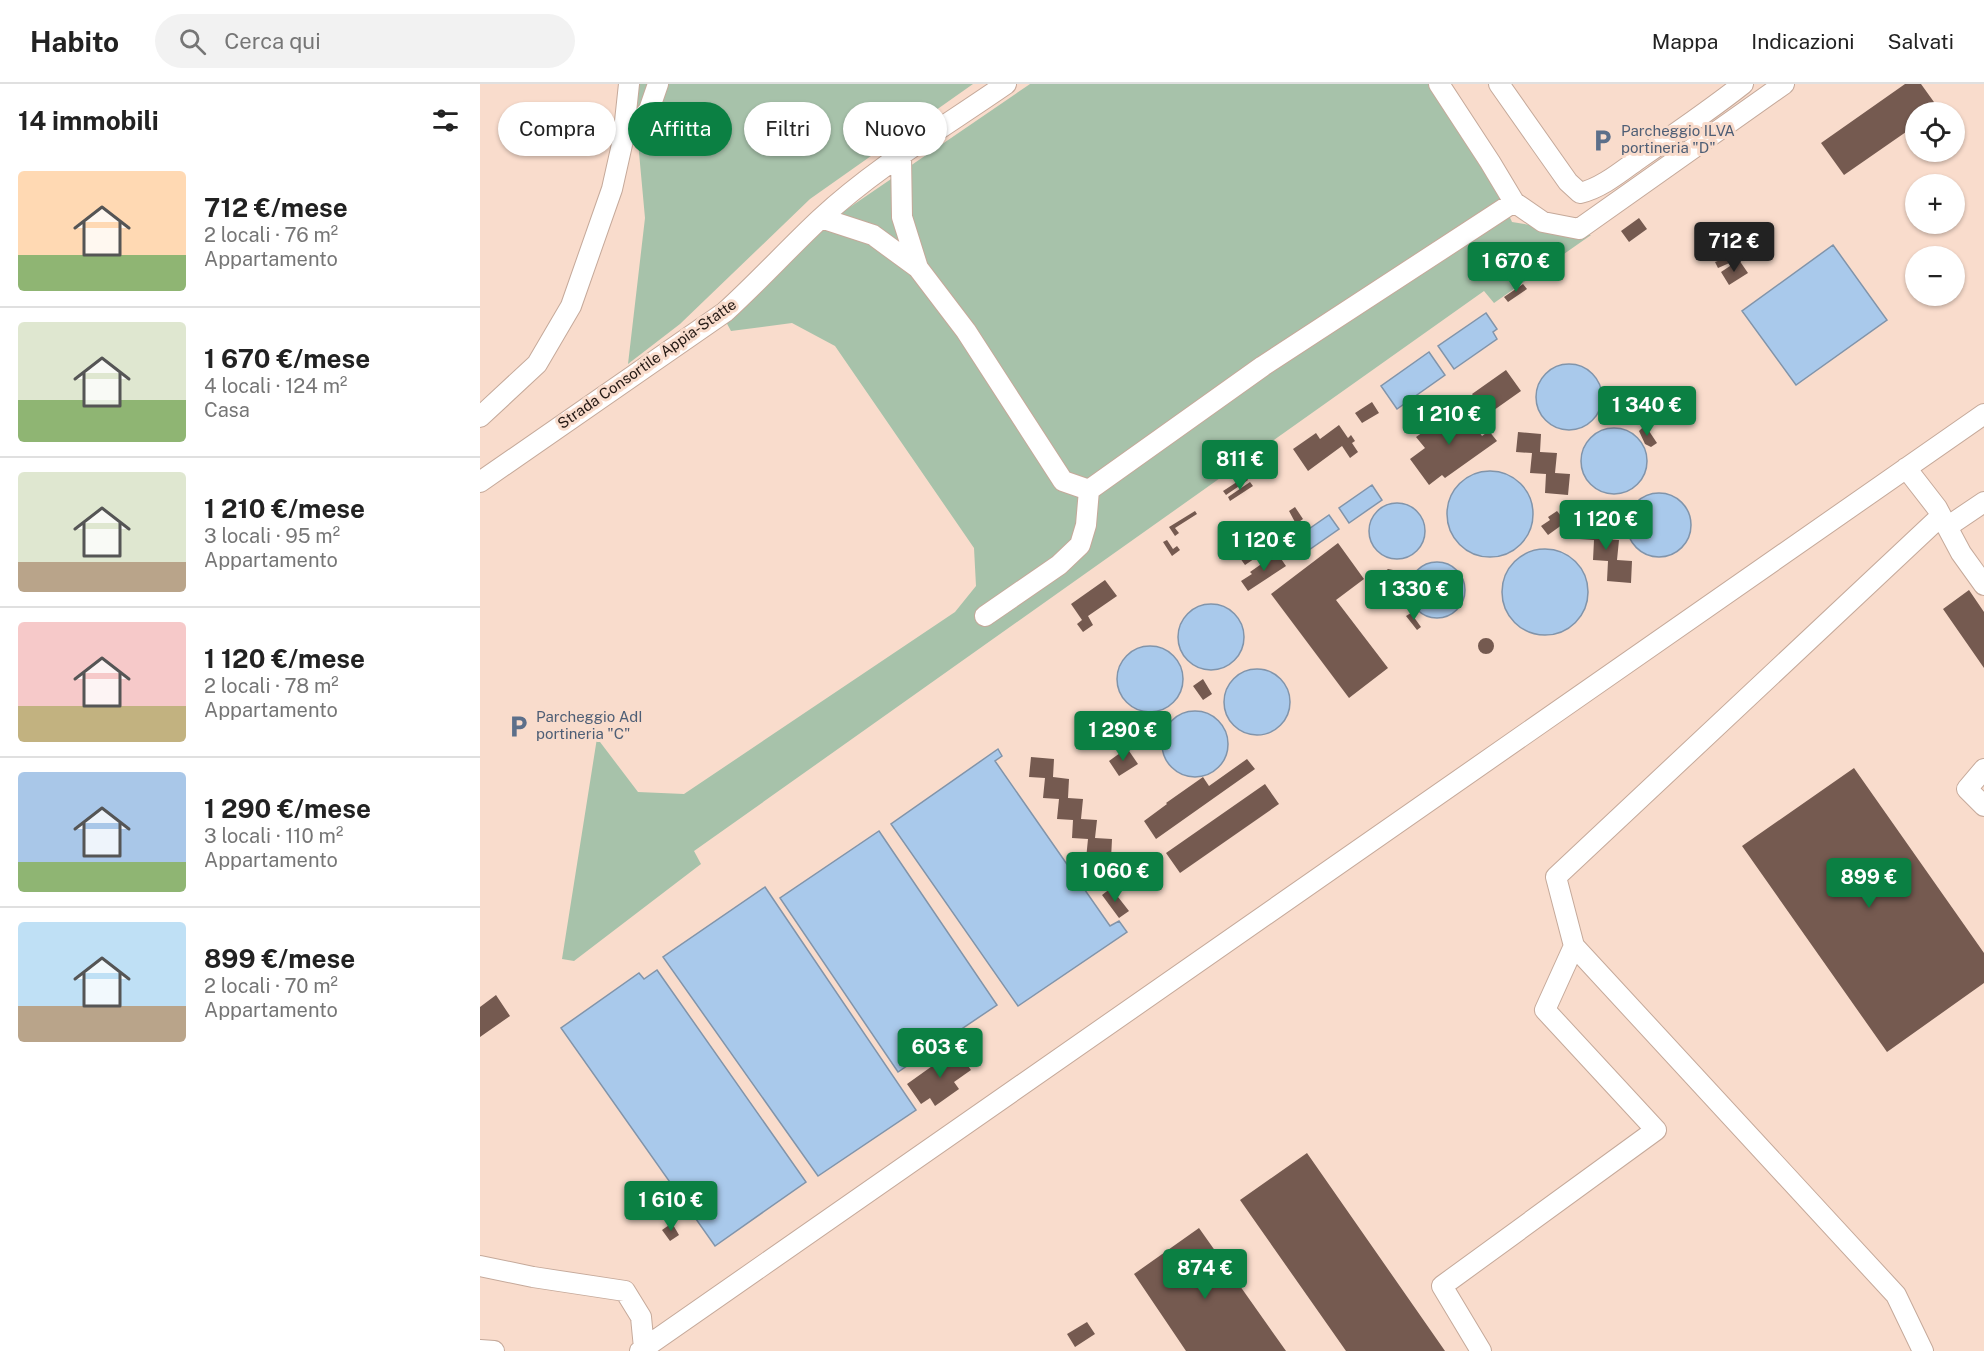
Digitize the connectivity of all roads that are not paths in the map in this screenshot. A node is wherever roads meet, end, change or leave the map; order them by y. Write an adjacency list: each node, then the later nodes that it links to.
1 (629, 84): 9 (street)
2 (658, 84): 9 (street)
3 (1006, 84): 8 (street, Strada Consortile Appia-Statte)
4 (1439, 84): 11 (street)
5 (1499, 84): 6 (street)
6 (1743, 84)
7 (1784, 84): 11 (street)
8 (947, 124)
9 (623, 140): 15 (street)
10 (901, 156): 12 (street, Strada Consortile Appia-Statte); 13 (street)
11 (1514, 202): 18 (street)
12 (821, 218): 13 (street); 17 (street, Strada Consortile Appia-Statte)
13 (918, 267): 18 (street)
14 (1984, 414): 16 (street)
15 (480, 417)
16 (1906, 468): 20 (street); 27 (street)
17 (480, 482)
18 (1089, 490): 22 (street)
19 (1984, 502): 20 (street)
20 (1944, 521): 21 (street); 25 (street)
21 (1984, 585)
22 (985, 616)
23 (1984, 769): 24 (street)
24 (1984, 806)
25 (1574, 946): 30 (street); 31 (street)
26 (480, 1266): 27 (street)
27 (642, 1349)
28 (480, 1350): 29 (street)
29 (494, 1351)
30 (1481, 1351)
31 (1923, 1351)

